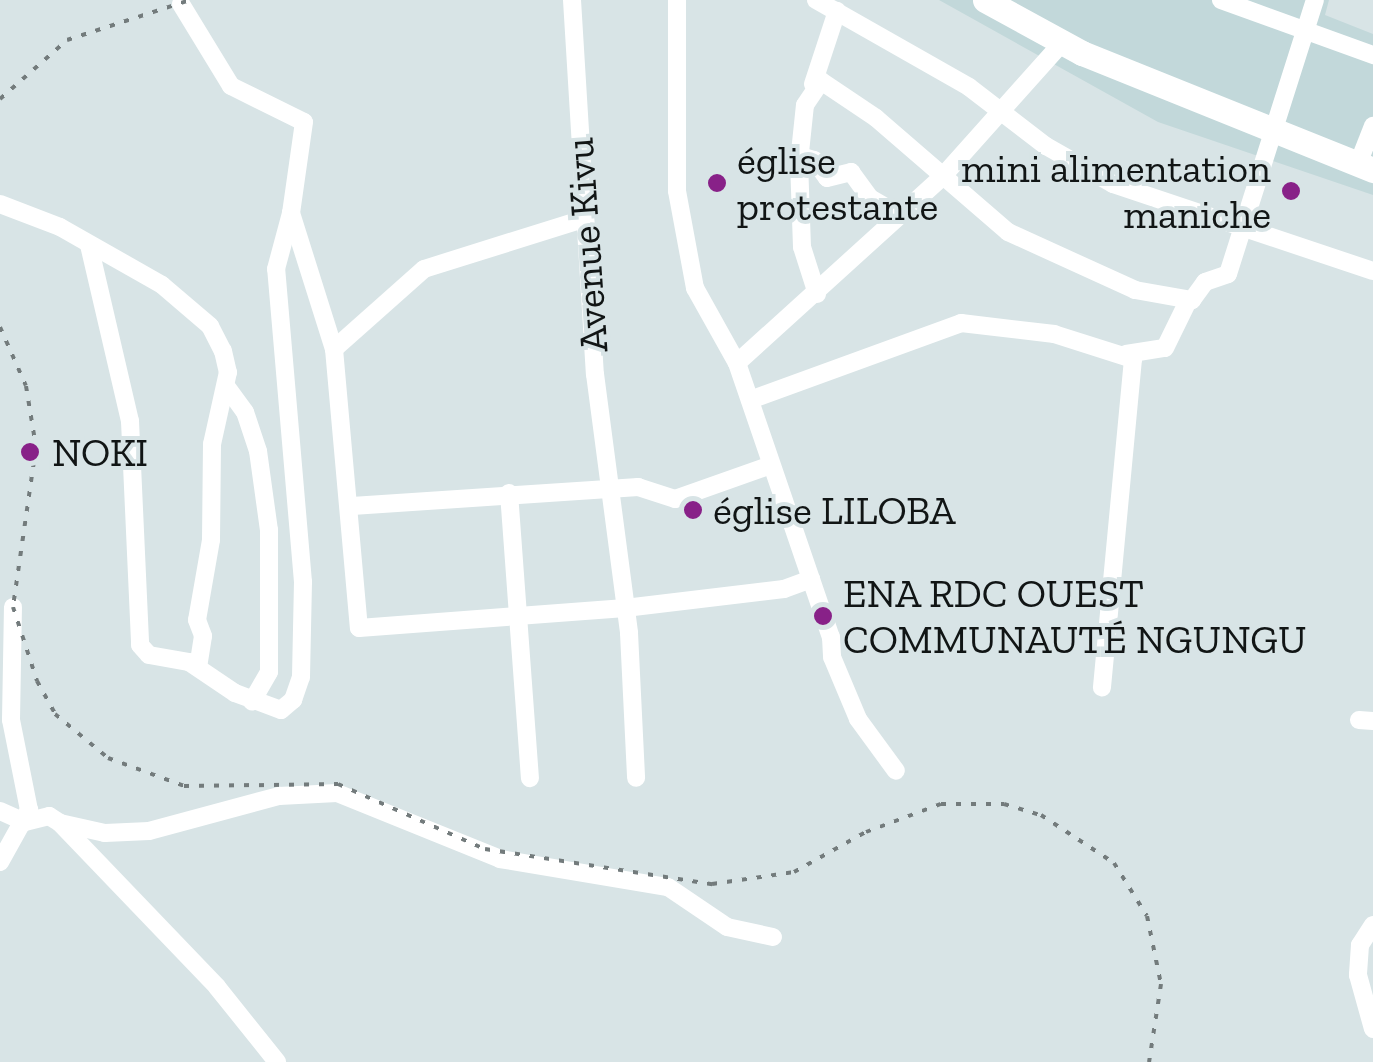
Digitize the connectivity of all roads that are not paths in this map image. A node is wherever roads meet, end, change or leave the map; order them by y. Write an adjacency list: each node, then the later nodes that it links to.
1 (572, 0): 22 (street, Avenue Kivu)
2 (677, 0): 30 (street)
3 (816, 0): 8 (street)
4 (985, 0): 10 (highway)
5 (1221, 0): 9 (street)
6 (1315, 0): 9 (street)
7 (181, 4): 20 (street)
8 (837, 11): 12 (street); 13 (street)
9 (1305, 29): 11 (street); 15 (street)
10 (1062, 43): 13 (street); 15 (highway)
11 (1373, 55)
12 (819, 83): 16 (street); 18 (street)
13 (999, 114): 18 (street); 23 (street)
14 (1373, 126): 17 (street)
15 (1271, 128): 17 (highway); 23 (street)
16 (800, 156): 21 (street); 26 (street)
17 (1366, 167)
18 (942, 176): 21 (street); 27 (street)
19 (0, 204): 24 (street)
20 (291, 212): 28 (street); 43 (street)
21 (900, 215): 26 (street)
22 (584, 220): 28 (street); 34 (street, Avenue Kivu)
23 (1238, 229): 25 (street); 27 (street)
24 (90, 245): 31 (street); 41 (street)
25 (1373, 271)
26 (818, 294): 30 (street)
27 (1185, 300): 29 (street)
28 (334, 348): 36 (street)
29 (1126, 354): 32 (street); 42 (street)
30 (738, 363): 32 (street)
31 (226, 386): 41 (street); 43 (street)
32 (750, 400): 33 (street)
33 (770, 465): 34 (street); 37 (street)
34 (608, 489): 35 (street); 39 (street, Avenue Kivu)
35 (510, 493): 36 (street); 40 (street)
36 (352, 506): 40 (street)
37 (811, 579): 39 (street); 45 (street)
38 (13, 607): 44 (street)
39 (625, 608): 40 (street); 47 (street, Avenue Kivu)
40 (521, 617): 46 (street)
41 (198, 668): 43 (street)
42 (1102, 688)
43 (252, 701)
44 (5, 726): 49 (street)
45 (896, 771)
46 (530, 778)
47 (636, 778)
48 (0, 811): 49 (street)
49 (26, 822): 50 (street); 51 (street)
50 (60, 823): 53 (street); 55 (street)
51 (0, 862)
52 (1373, 925): 54 (street)
53 (772, 937)
54 (1373, 1029)
55 (277, 1062)

